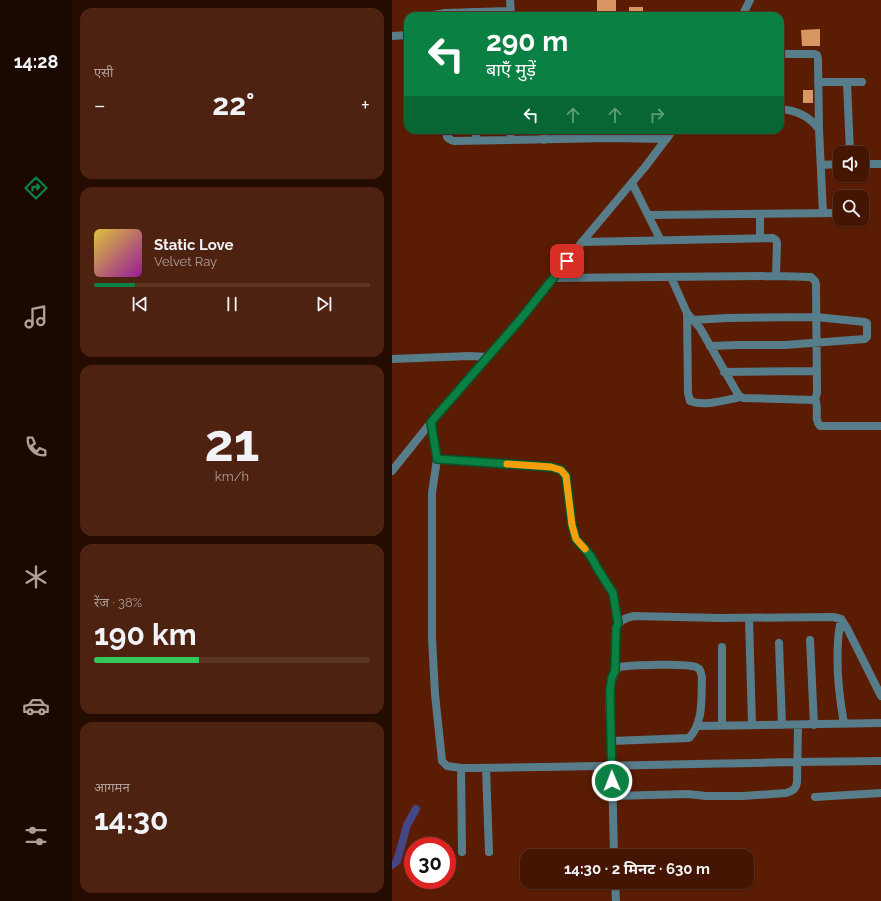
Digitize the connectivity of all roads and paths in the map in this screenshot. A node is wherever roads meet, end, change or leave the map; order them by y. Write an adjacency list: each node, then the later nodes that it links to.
1 (510, 0): 3 (street)
2 (750, 0): 4 (street)
3 (511, 12)
4 (744, 12)
5 (404, 35): 6 (street)
6 (392, 36)
7 (784, 54): 8 (street)
8 (818, 82): 9 (street); 12 (street)
9 (847, 82): 10 (street); 24 (street)
10 (862, 82)
11 (784, 111): 12 (street)
12 (819, 129): 28 (street)
13 (447, 134): 21 (street)
14 (476, 134): 21 (street)
15 (510, 134): 22 (street)
16 (544, 134): 23 (street)
17 (607, 134): 19 (street)
18 (670, 134): 20 (street)
19 (609, 138): 20 (street); 23 (street)
20 (666, 139): 29 (street)
21 (476, 140): 22 (street)
22 (511, 140): 23 (street)
23 (544, 140)
24 (850, 146)
25 (833, 164): 28 (street)
26 (869, 164): 27 (street)
27 (881, 164)
28 (820, 165): 30 (street)
29 (632, 183): 33 (street); 36 (street)
30 (823, 213): 31 (street); 32 (street)
31 (833, 213)
32 (760, 214): 33 (street); 34 (street)
33 (649, 215): 35 (street)
34 (760, 238): 35 (street); 37 (street)
35 (660, 239): 36 (street)
36 (582, 242): 39 (street)
37 (776, 276): 38 (street); 41 (street)
38 (670, 277): 39 (street); 40 (street)
39 (554, 278): 45 (street)
40 (687, 312): 42 (street); 49 (street)
41 (816, 317): 42 (street); 43 (street); 43 (street)
42 (693, 320): 44 (street)
43 (815, 342): 44 (street); 47 (street)
44 (710, 346): 48 (street)
45 (488, 357): 46 (street); 51 (street)
46 (392, 359)
47 (816, 371): 48 (street); 50 (street)
48 (724, 372): 49 (street)
49 (741, 397): 50 (street)
50 (815, 400): 52 (street)
51 (431, 422): 53 (street); 54 (street)
52 (881, 426)
53 (437, 459): 57 (street); 76 (street)
54 (392, 471)
55 (749, 618): 56 (street); 57 (street); 67 (street)
56 (841, 619): 62 (street); 65 (street)
57 (618, 623): 61 (street)
58 (810, 640): 70 (street)
59 (779, 643): 68 (street)
60 (722, 647): 66 (street)
61 (615, 671): 71 (street); 72 (street)
62 (879, 686): 63 (street)
63 (881, 696)
64 (881, 723): 65 (street)
65 (844, 724): 70 (street)
66 (722, 725): 67 (street); 71 (street)
67 (752, 725): 68 (street)
68 (782, 725): 69 (street)
69 (798, 725): 70 (street); 74 (street)
70 (814, 725)
71 (698, 726): 72 (street)
72 (612, 741): 75 (street)
73 (881, 761): 74 (street)
74 (797, 762): 75 (street); 79 (street)
75 (612, 766): 77 (street); 79 (street)
76 (461, 768): 77 (street); 82 (street)
77 (486, 768): 83 (street)
78 (881, 793): 80 (street)
79 (612, 796): 81 (street)
80 (816, 797)
81 (614, 849)
82 (462, 852)
83 (489, 852)
84 (615, 889): 85 (street)
85 (616, 901)

